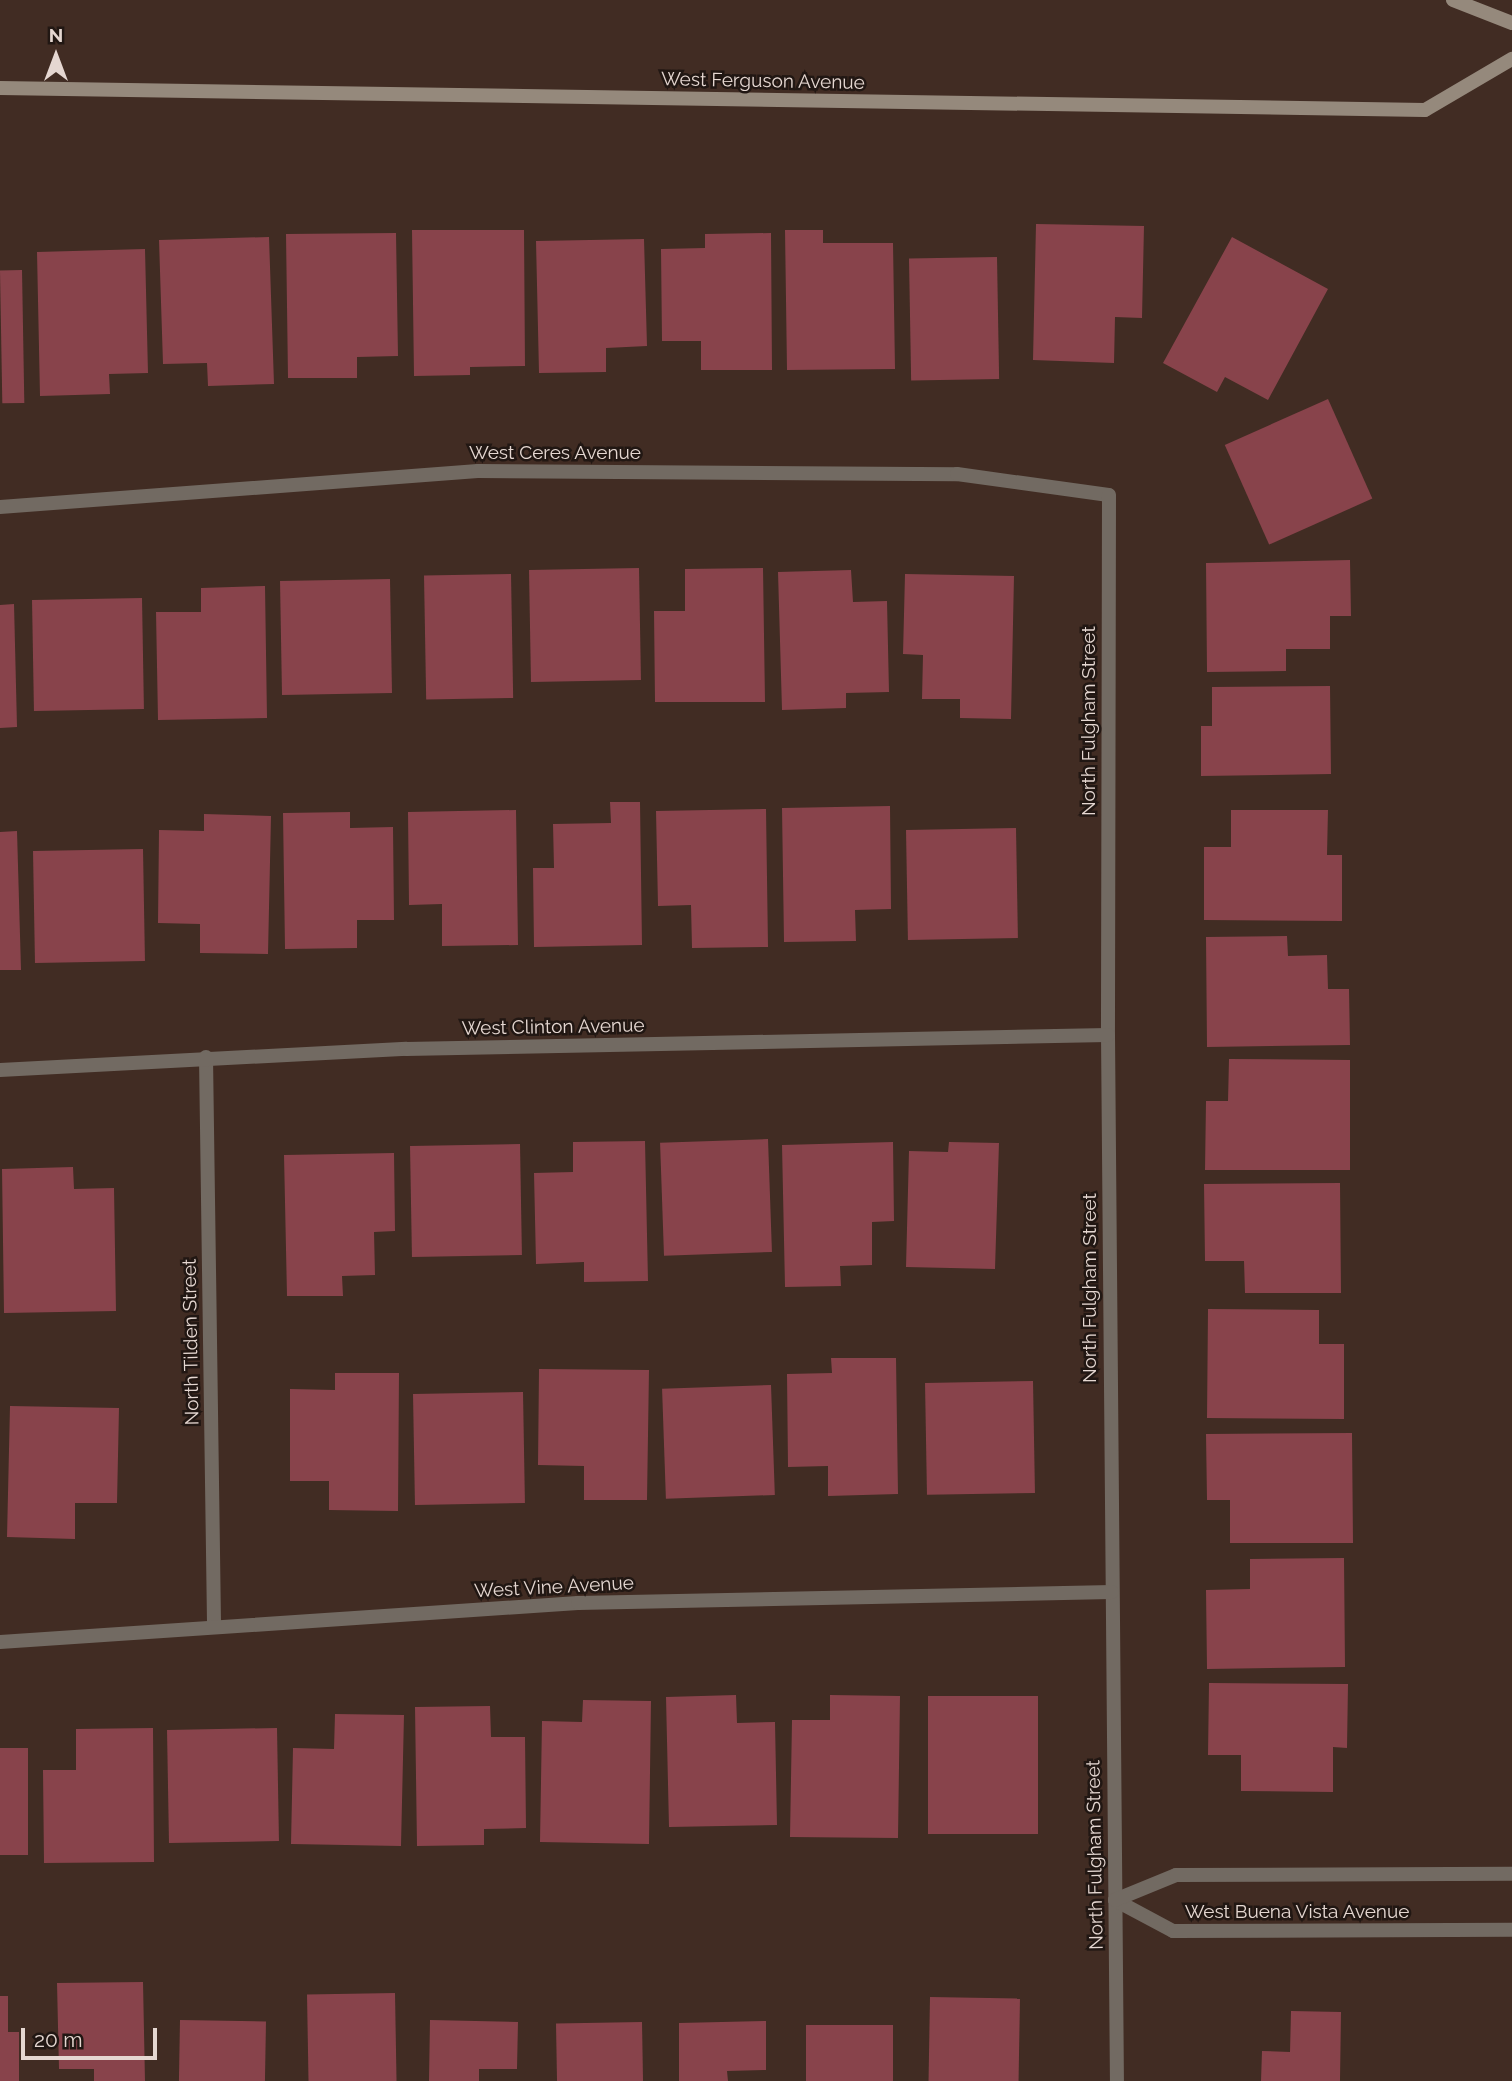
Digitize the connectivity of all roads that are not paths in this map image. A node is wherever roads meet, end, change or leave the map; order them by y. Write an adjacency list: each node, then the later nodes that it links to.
1 (1453, 0): 2 (street)
2 (1512, 23)
3 (1512, 59): 4 (street, West Ferguson Avenue)
4 (0, 88)
5 (1109, 495): 6 (street, West Ceres Avenue); 7 (street, North Fulgham Street)
6 (0, 507)
7 (1108, 1035): 8 (street, West Clinton Avenue); 10 (street, North Fulgham Street)
8 (206, 1057): 9 (street, West Clinton Avenue); 11 (street, North Tilden Street)
9 (0, 1070)
10 (1112, 1592): 11 (street, West Vine Avenue); 14 (street, North Fulgham Street)
11 (214, 1626): 12 (street, West Vine Avenue)
12 (0, 1642)
13 (1512, 1874): 14 (street, West Buena Vista Avenue)
14 (1115, 1900): 15 (street, West Buena Vista Avenue); 16 (street, North Fulgham Street)
15 (1512, 1930)
16 (1117, 2081)

